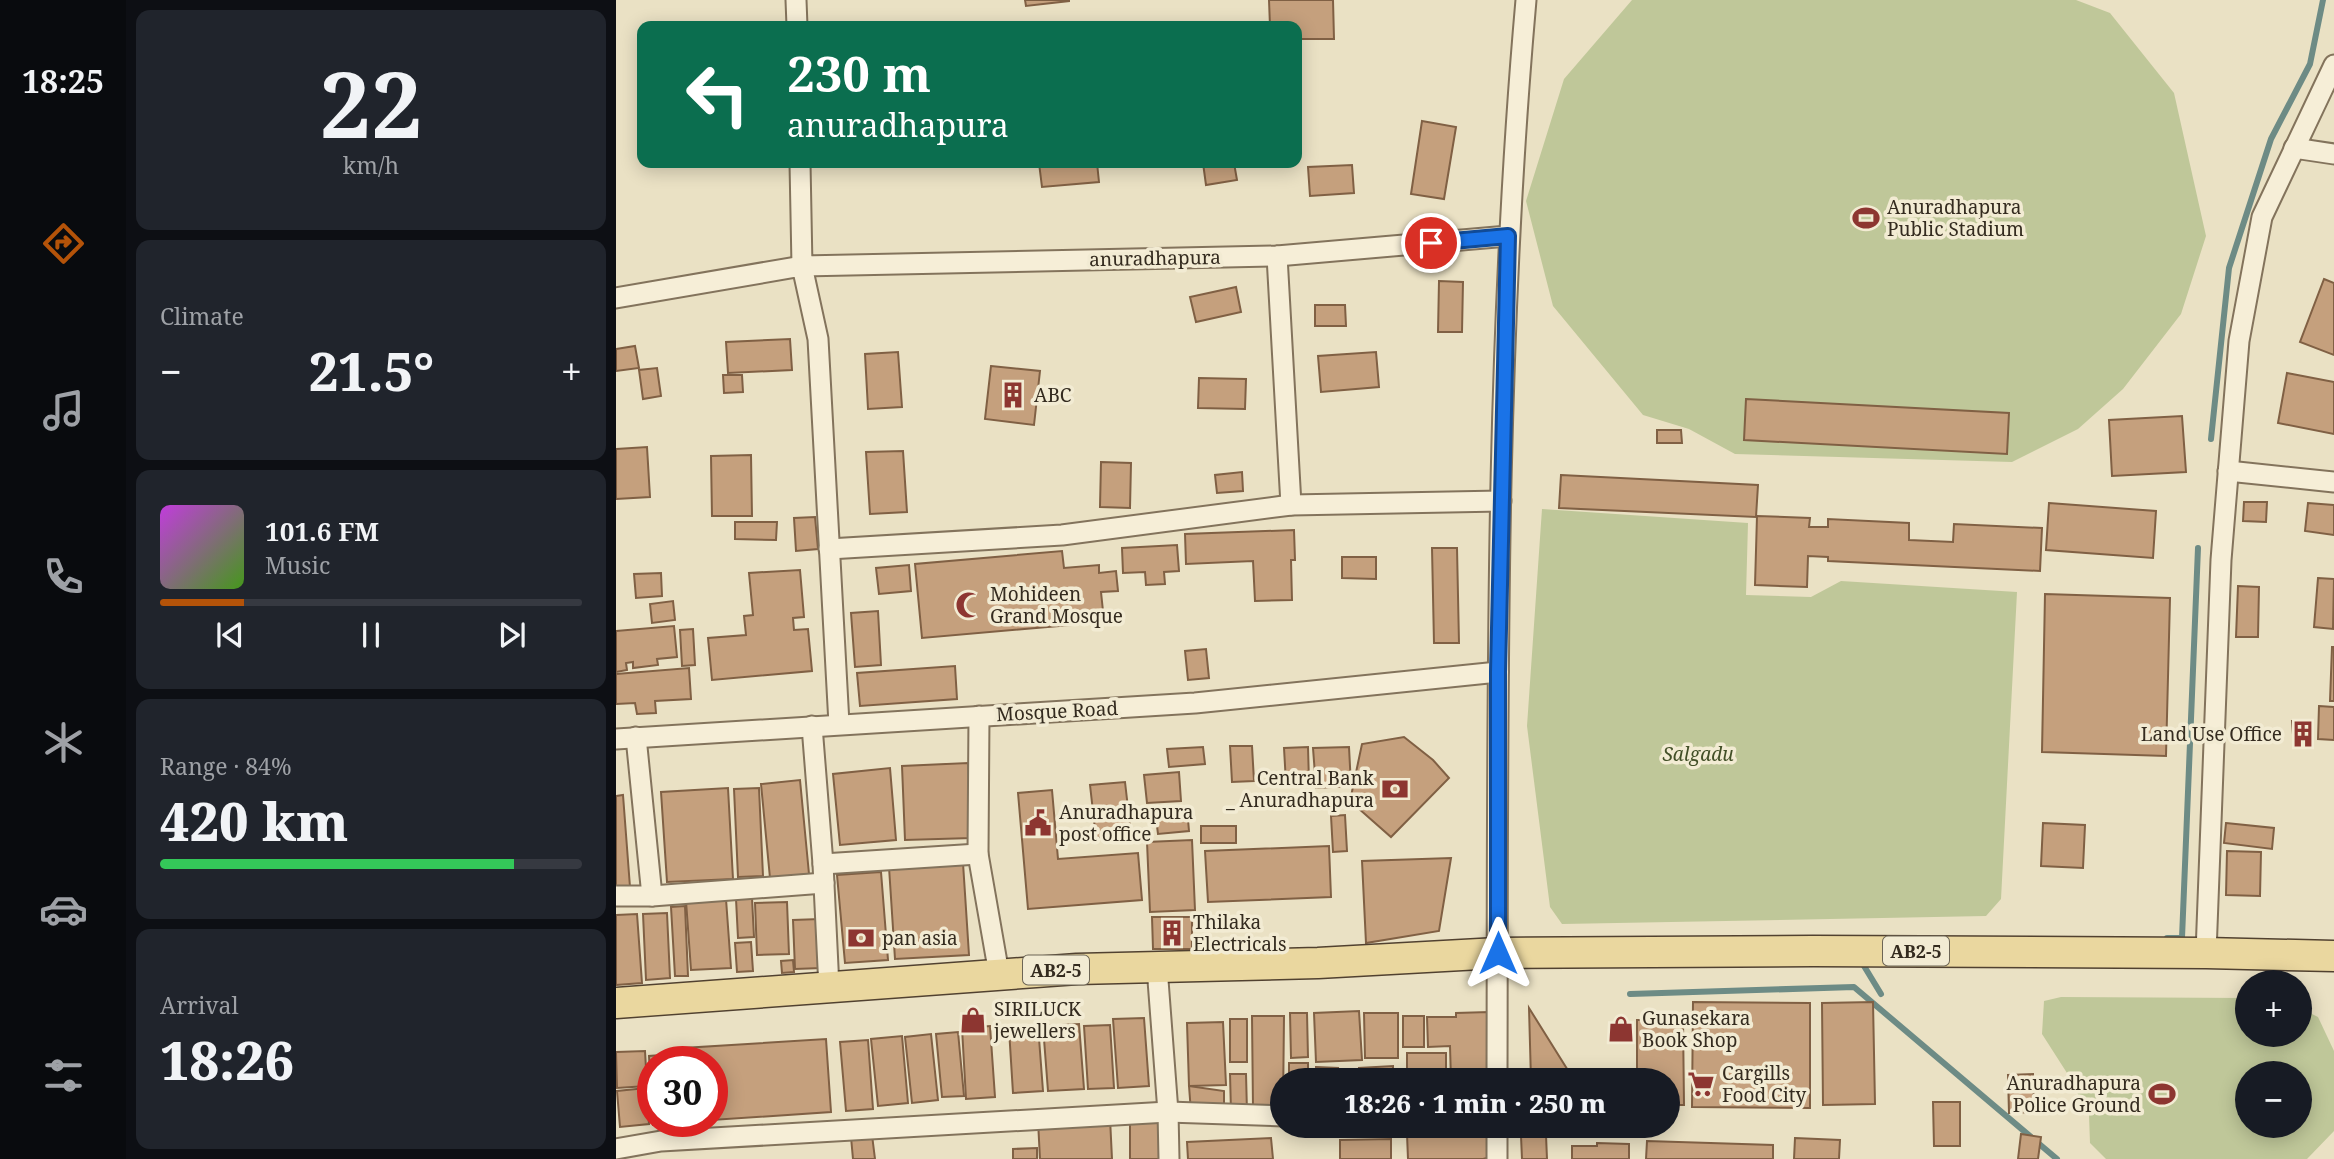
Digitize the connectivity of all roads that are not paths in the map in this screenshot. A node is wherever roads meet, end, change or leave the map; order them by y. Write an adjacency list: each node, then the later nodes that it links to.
1 (796, 0): 3 (street)
2 (1525, 0): 8 (street)
3 (797, 21)
4 (2334, 65): 5 (street)
5 (2294, 148): 6 (street); 12 (street)
6 (2334, 154)
7 (800, 168): 10 (street)
8 (1508, 236): 9 (street, anuradhapura); 14 (street)
9 (1277, 256): 10 (street, anuradhapura); 15 (street)
10 (802, 266): 11 (street, anuradhapura); 16 (street)
11 (616, 298)
12 (2228, 471): 13 (street); 28 (street)
13 (2334, 482)
14 (1501, 500): 15 (street); 17 (street)
15 (1290, 505): 16 (street)
16 (829, 549): 19 (street)
17 (1498, 672): 18 (street, Mosque Road); 27 (street)
18 (979, 716): 19 (street, Mosque Road); 23 (street)
19 (839, 724): 20 (street, Mosque Road)
20 (812, 726): 21 (street, Mosque Road); 24 (street)
21 (636, 737): 22 (street, Mosque Road); 25 (street)
22 (616, 739)
23 (978, 854): 24 (street); 31 (street)
24 (823, 873): 25 (street); 32 (street)
25 (652, 896): 26 (street)
26 (616, 897)
27 (1498, 953): 28 (main road, AB2-5); 30 (main road, AB2-5); 34 (street)
28 (2206, 953): 29 (main road, AB2-5)
29 (2334, 956)
30 (1157, 967): 31 (main road, AB2-5); 35 (street)
31 (999, 974): 32 (main road, AB2-5)
32 (829, 988): 33 (main road, AB2-5)
33 (616, 1003)
34 (1497, 1068)
35 (1168, 1112): 36 (street); 38 (street); 39 (street)
36 (1270, 1116)
37 (1497, 1138): 40 (street)
38 (616, 1149)
39 (1169, 1159)
40 (1497, 1159)

